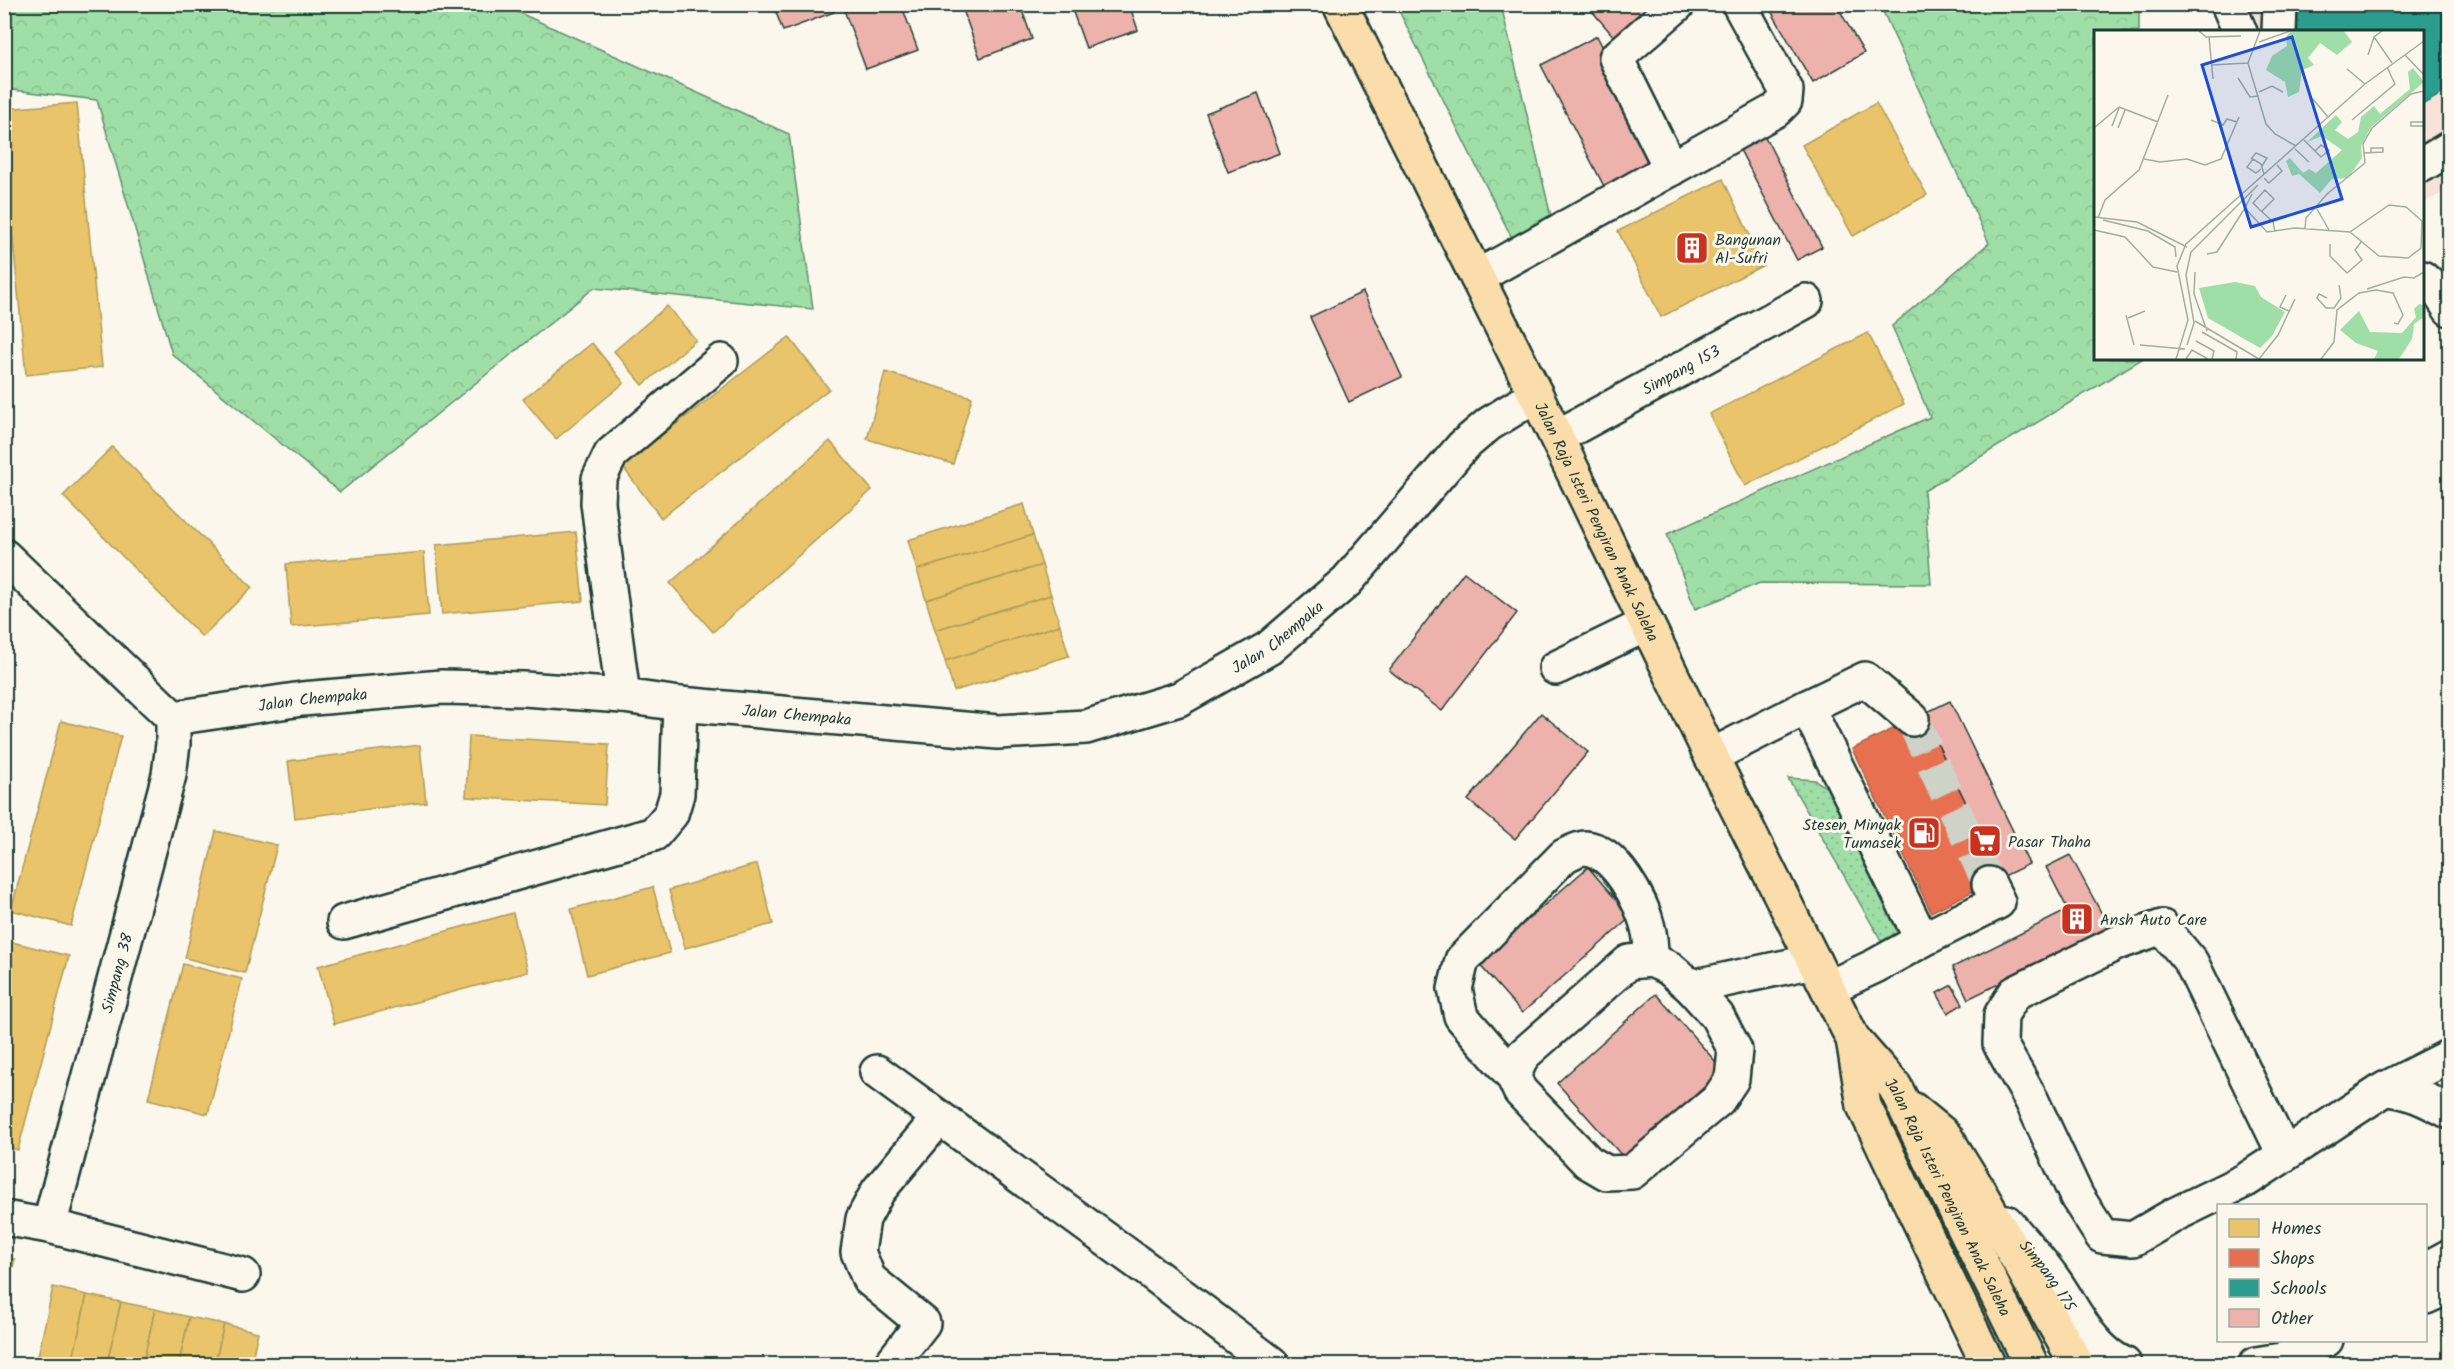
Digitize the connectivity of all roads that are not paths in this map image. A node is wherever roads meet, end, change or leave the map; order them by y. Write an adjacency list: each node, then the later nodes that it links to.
1 (1340, 4): 9 (main road, Jalan Raja Isteri Pengiran Anak Saleha)
2 (1678, 4): 8 (street)
3 (1739, 4): 8 (street)
4 (2228, 4): 5 (street)
5 (2239, 30)
6 (2450, 148): 7 (street)
7 (2424, 164)
8 (1671, 169): 9 (street)
9 (1477, 277): 14 (main road, Jalan Raja Isteri Pengiran Anak Saleha)
10 (2424, 280): 12 (street)
11 (1806, 301): 15 (street, Simpang 153)
12 (2450, 309)
13 (721, 361): 19 (street)
14 (1536, 395): 15 (main road, Jalan Raja Isteri Pengiran Anak Saleha); 20 (street, Jalan Chempaka)
15 (1557, 437): 17 (main road, Jalan Raja Isteri Pengiran Anak Saleha)
16 (4, 556): 22 (street)
17 (1647, 624): 18 (street); 24 (main road, Jalan Raja Isteri Pengiran Anak Saleha)
18 (1556, 668)
19 (623, 696): 20 (street, Jalan Chempaka); 22 (street, Jalan Chempaka)
20 (680, 704): 26 (street)
21 (1807, 707): 23 (street); 24 (street); 27 (street)
22 (173, 718): 42 (street, Simpang 38)
23 (1912, 719)
24 (1711, 756): 29 (main road, Jalan Raja Isteri Pengiran Anak Saleha)
25 (1989, 884): 27 (street)
26 (344, 922)
27 (1922, 940): 29 (street)
28 (1652, 960): 30 (street); 34 (street); 34 (street)
29 (1821, 974): 30 (street); 31 (main road, Jalan Raja Isteri Pengiran Anak Saleha)
30 (1691, 987): 34 (street)
31 (1853, 1039): 36 (main road, Jalan Raja Isteri Pengiran Anak Saleha); 52 (main road, Jalan Raja Isteri Pengiran Anak Saleha)
32 (2442, 1063): 35 (street)
33 (877, 1072): 38 (street)
34 (1513, 1076)
35 (2385, 1089): 37 (street); 39 (street)
36 (1902, 1100): 40 (main road); 53 (main road, Jalan Raja Isteri Pengiran Anak Saleha)
37 (2450, 1112)
38 (938, 1119): 50 (street); 51 (street)
39 (2284, 1154): 39 (street)
40 (1973, 1180): 54 (main road); 55 (street, Simpang 175)
41 (4, 1218): 42 (street)
42 (49, 1226): 45 (street)
43 (2450, 1256): 44 (street)
44 (2427, 1268)
45 (243, 1275)
46 (2450, 1286): 47 (street)
47 (2427, 1297)
48 (2323, 1342): 49 (street)
49 (2284, 1357)
50 (891, 1365)
51 (1272, 1365)
52 (1988, 1365)
53 (2031, 1365)
54 (2077, 1365)
55 (2124, 1365)

